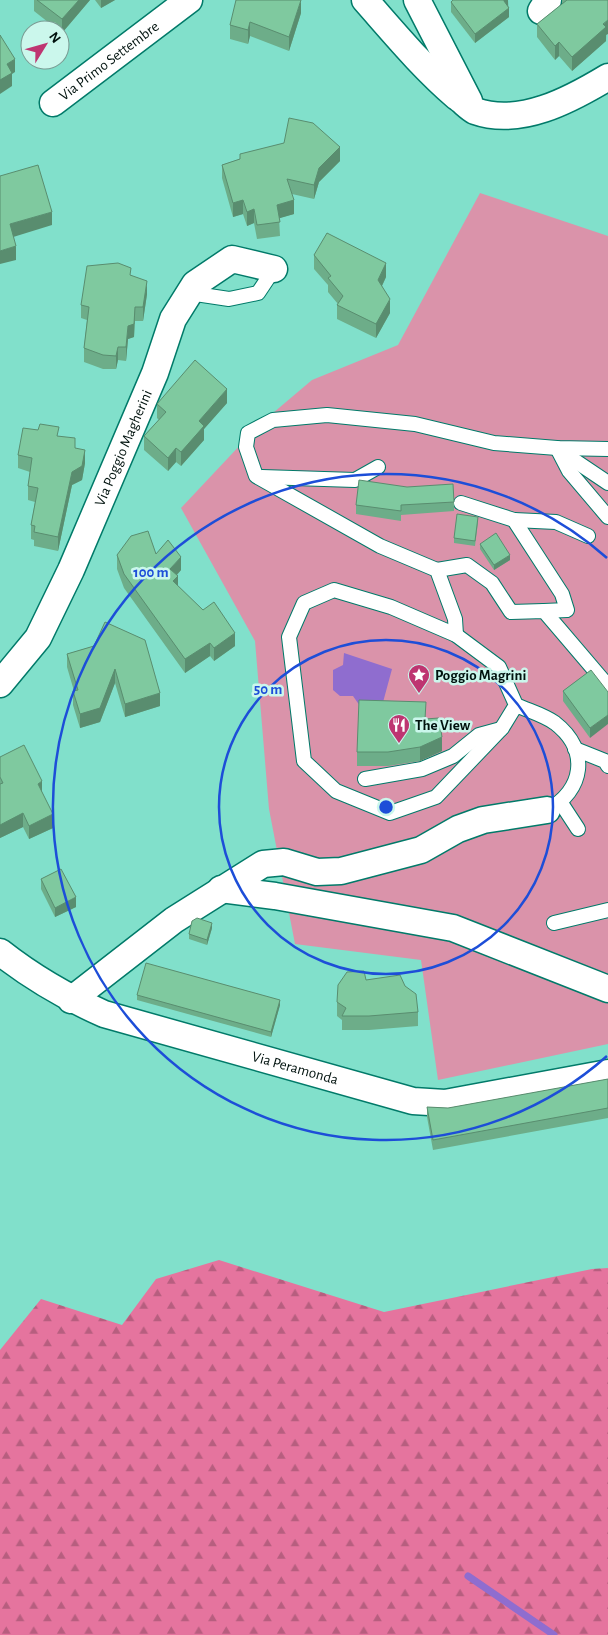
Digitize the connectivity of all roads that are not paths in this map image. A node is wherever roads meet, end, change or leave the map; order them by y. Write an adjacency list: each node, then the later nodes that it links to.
1 (189, 0): 5 (street, Via Primo Settembre)
2 (366, 0): 6 (street)
3 (417, 0): 6 (street)
4 (608, 77): 6 (street)
5 (53, 103)
6 (474, 110)
7 (274, 269): 8 (lane); 8 (street, Via Poggio Magherini)
8 (189, 294): 21 (street, Via Poggio Magherini)
9 (557, 448): 10 (lane); 12 (lane); 13 (lane); 15 (lane)
10 (608, 449)
11 (378, 467): 12 (lane)
12 (258, 477): 18 (lane)
13 (608, 483)
14 (461, 503): 16 (lane)
15 (608, 517)
16 (514, 520): 17 (lane); 19 (lane)
17 (588, 536)
18 (437, 570): 19 (lane); 20 (lane)
19 (544, 611): 22 (lane)
20 (456, 635): 23 (lane); 24 (lane)
21 (0, 684)
22 (608, 686)
23 (516, 706): 24 (lane); 25 (lane)
24 (502, 728): 27 (lane)
25 (575, 749): 26 (lane); 28 (lane)
26 (608, 766)
27 (366, 779)
28 (554, 807): 29 (lane); 30 (street)
29 (578, 829)
30 (221, 889): 34 (street); 35 (street)
31 (608, 910): 32 (lane)
32 (554, 923)
33 (0, 952): 35 (street, Via Peramonda)
34 (608, 989)
35 (71, 1000): 36 (street, Via Peramonda)
36 (608, 1072)

